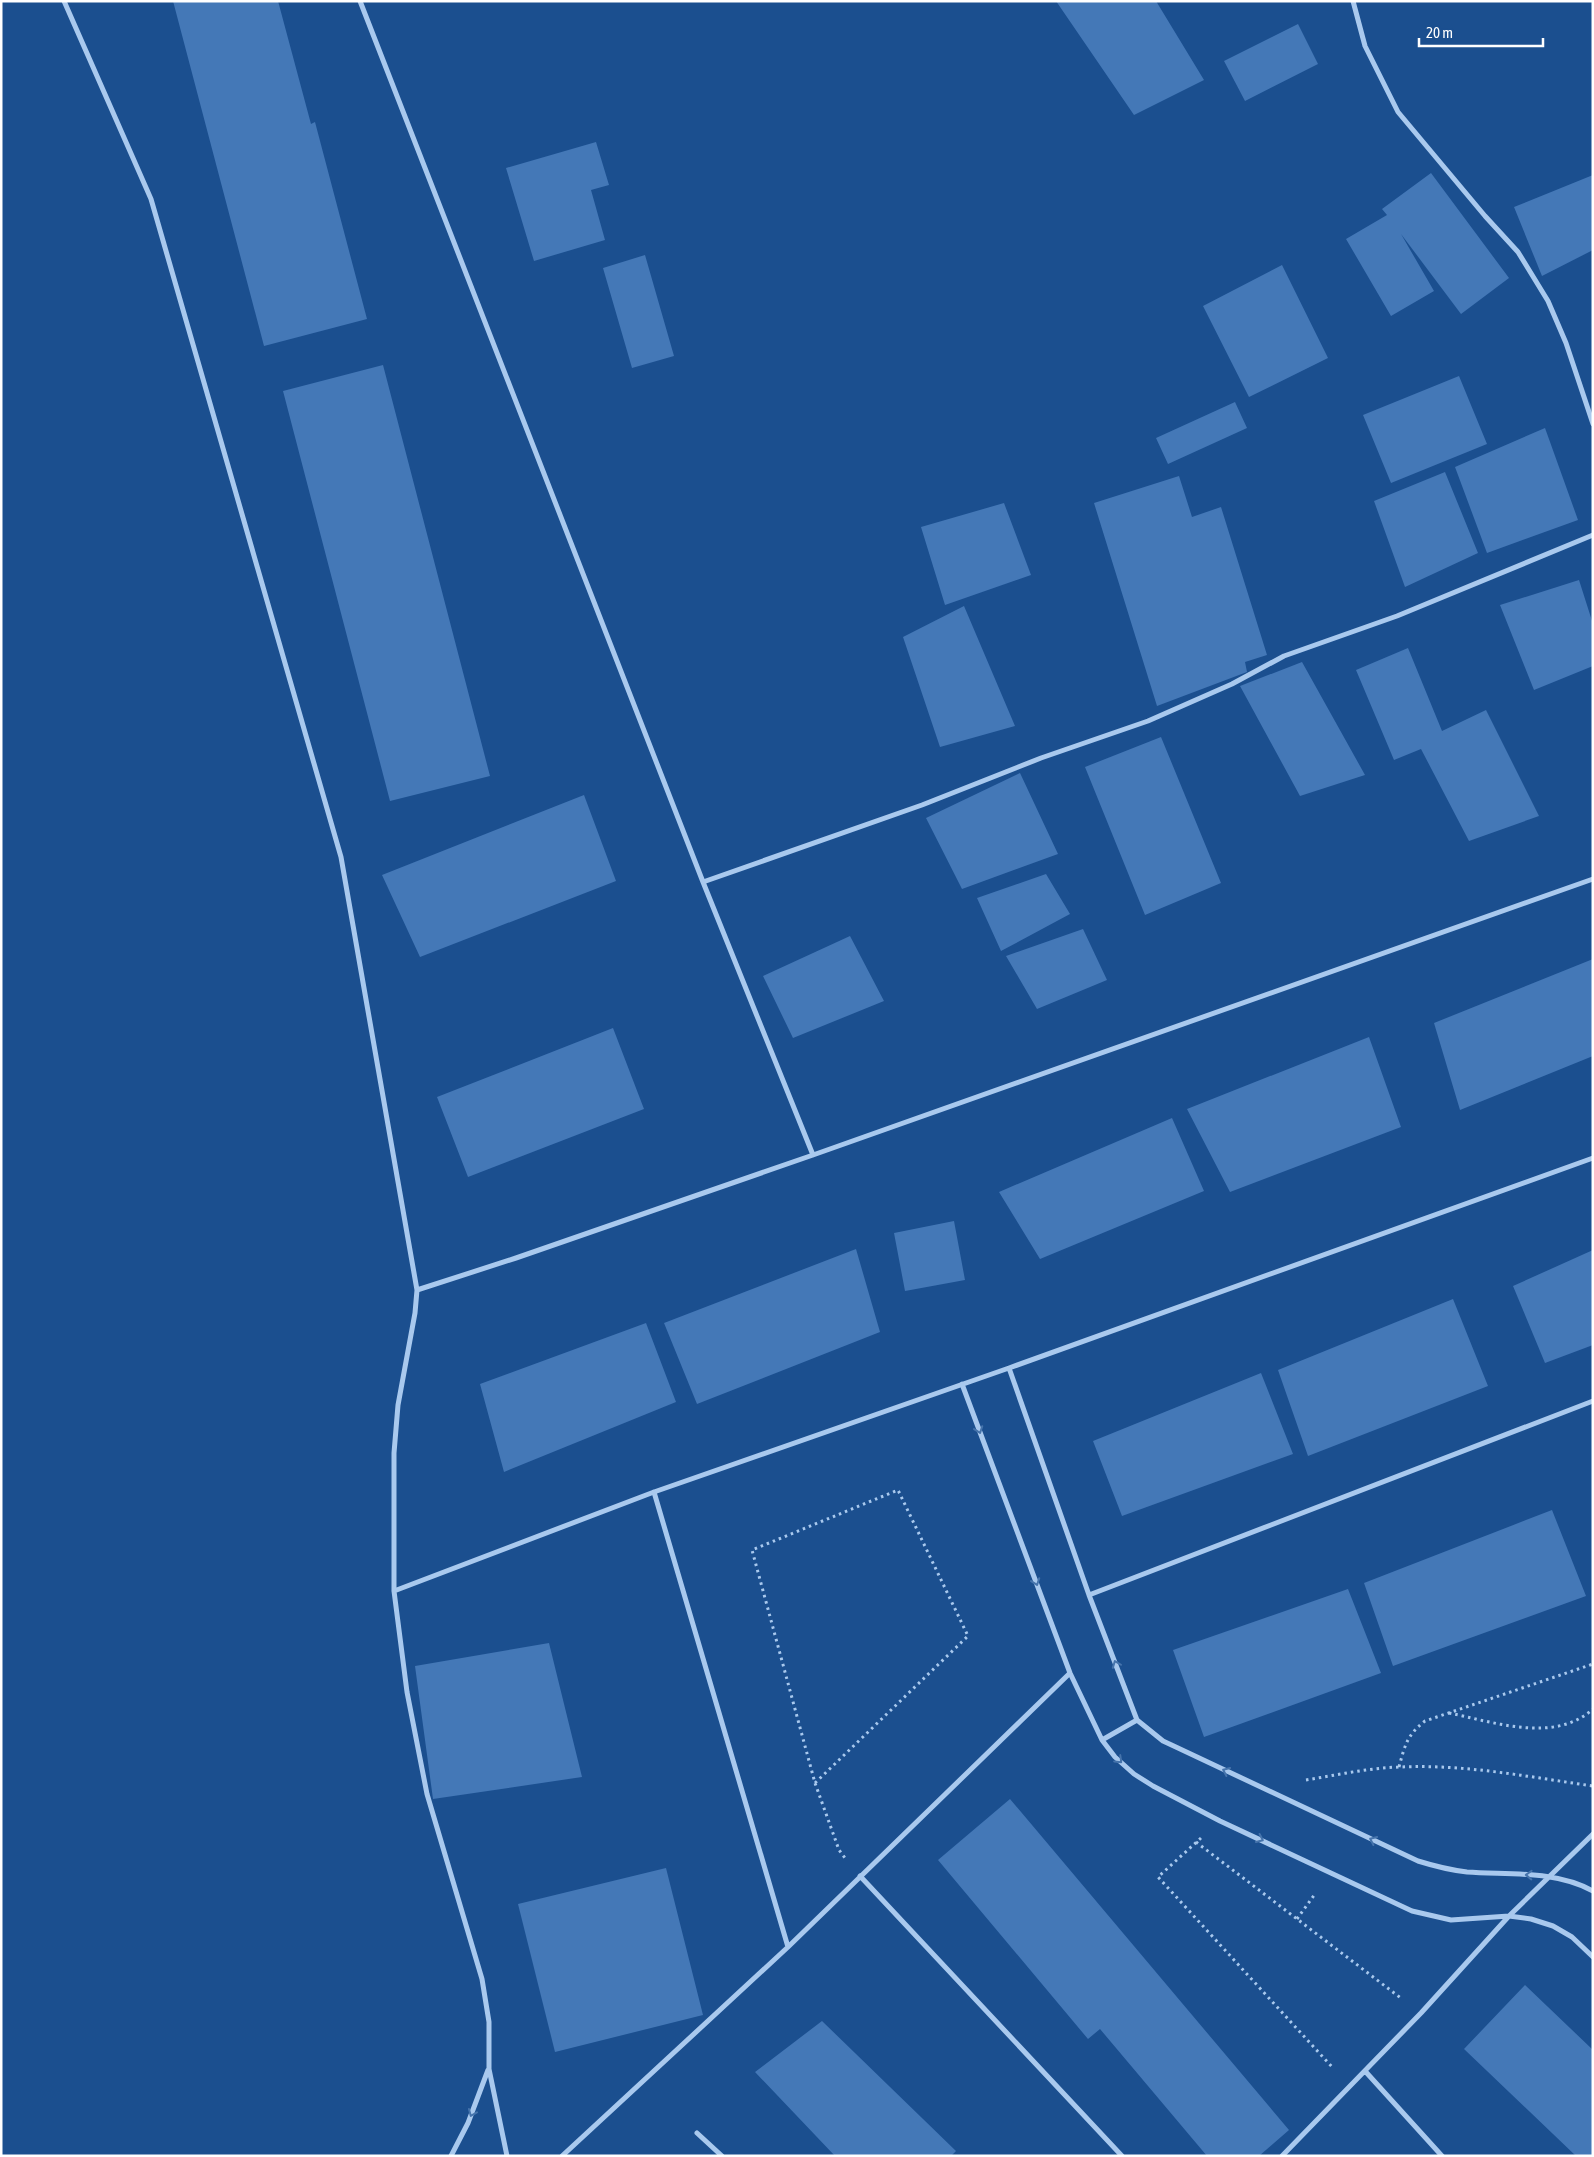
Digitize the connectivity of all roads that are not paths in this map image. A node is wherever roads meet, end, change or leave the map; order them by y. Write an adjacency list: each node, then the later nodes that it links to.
1 (64, 1): 10 (street)
2 (360, 1): 7 (street)
3 (1353, 1): 4 (street)
4 (1593, 424)
5 (1593, 535): 7 (street)
6 (1593, 879): 8 (street)
7 (703, 882): 8 (street)
8 (813, 1155): 10 (street)
9 (1593, 1158): 11 (street)
10 (417, 1290): 15 (street)
11 (1009, 1368): 12 (street); 16 (street)
12 (962, 1384): 14 (street); 17 (street, one-way to 17)
13 (1593, 1401): 16 (street)
14 (654, 1492): 15 (street); 25 (street)
15 (394, 1591): 27 (street)
16 (1090, 1595): 18 (street, one-way to 16)
17 (1070, 1673): 19 (street); 21 (street)
18 (1137, 1720): 19 (street); 22 (street, one-way to 18)
19 (1102, 1740): 24 (street, one-way to 24)
20 (1593, 1834): 22 (street)
21 (860, 1876): 25 (street); 34 (street)
22 (1548, 1876): 23 (street); 24 (street)
23 (1593, 1891)
24 (1509, 1916): 26 (street); 28 (street)
25 (788, 1947): 32 (street)
26 (1593, 1957)
27 (489, 2069): 30 (street, one-way to 30); 31 (street)
28 (1365, 2071): 35 (street); 36 (street)
29 (697, 2134): 33 (street)
30 (451, 2156)
31 (507, 2156)
32 (562, 2156)
33 (722, 2156)
34 (1122, 2156)
35 (1282, 2156)
36 (1442, 2156)

